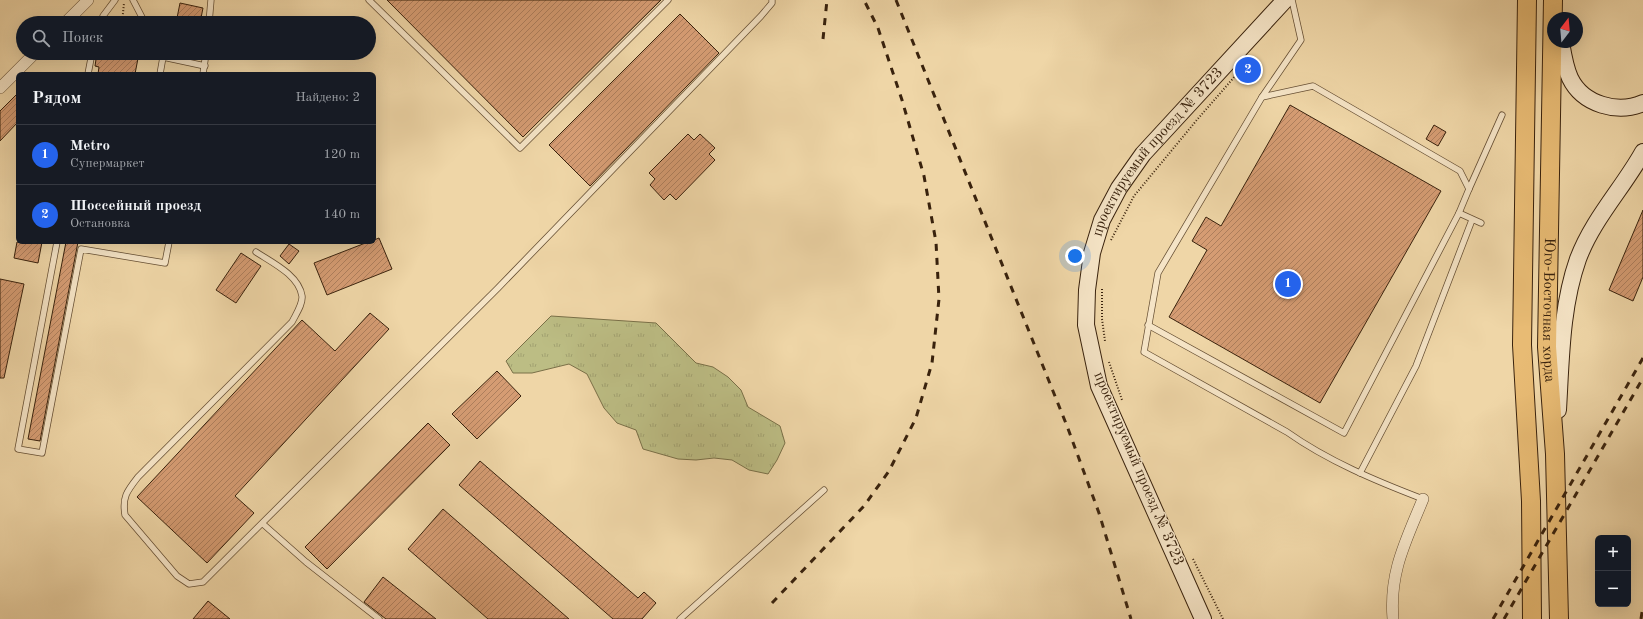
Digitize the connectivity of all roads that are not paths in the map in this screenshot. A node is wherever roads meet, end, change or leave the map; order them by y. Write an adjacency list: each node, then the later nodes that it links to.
1 (88, 0): 14 (street)
2 (116, 0): 15 (lane)
3 (133, 0): 16 (lane)
4 (211, 0): 17 (lane)
5 (369, 0): 6 (lane)
6 (668, 0)
7 (772, 0): 47 (lane)
8 (1285, 0): 50 (main road, проектируемый проезд № 3723)
9 (1292, 0): 31 (lane)
10 (1527, 0): 52 (main road, Юго-Восточная хорда)
11 (1553, 0): 43 (main road, Юго-Восточная хорда)
12 (1556, 0): 13 (main road)
13 (1557, 12)
14 (72, 16)
15 (103, 16)
16 (141, 16)
17 (210, 16)
18 (1562, 48): 32 (main road)
19 (28, 60): 26 (street)
20 (91, 60): 27 (lane)
21 (161, 60): 28 (lane)
22 (182, 60): 24 (lane)
23 (205, 60): 24 (lane)
24 (205, 66): 29 (lane)
25 (16, 72): 30 (street)
26 (16, 72)
27 (88, 72)
28 (160, 72)
29 (204, 72)
30 (0, 88)
31 (1262, 96): 35 (lane); 42 (lane)
32 (1643, 102)
33 (1502, 115): 35 (lane)
34 (1643, 152): 43 (main road)
35 (1469, 190): 36 (lane)
36 (1459, 213): 37 (lane); 42 (lane)
37 (1472, 220): 38 (lane); 44 (lane)
38 (1481, 223)
39 (57, 244): 40 (lane)
40 (169, 244)
41 (256, 252): 47 (lane)
42 (1148, 325): 44 (lane)
43 (1555, 454): 53 (main road, Юго-Восточная хорда)
44 (1360, 473): 46 (lane)
45 (824, 490): 49 (lane)
46 (1423, 499): 51 (street)
47 (263, 524): 48 (lane)
48 (379, 619)
49 (680, 619)
50 (1203, 619)
51 (1393, 619)
52 (1532, 619)
53 (1558, 619)

